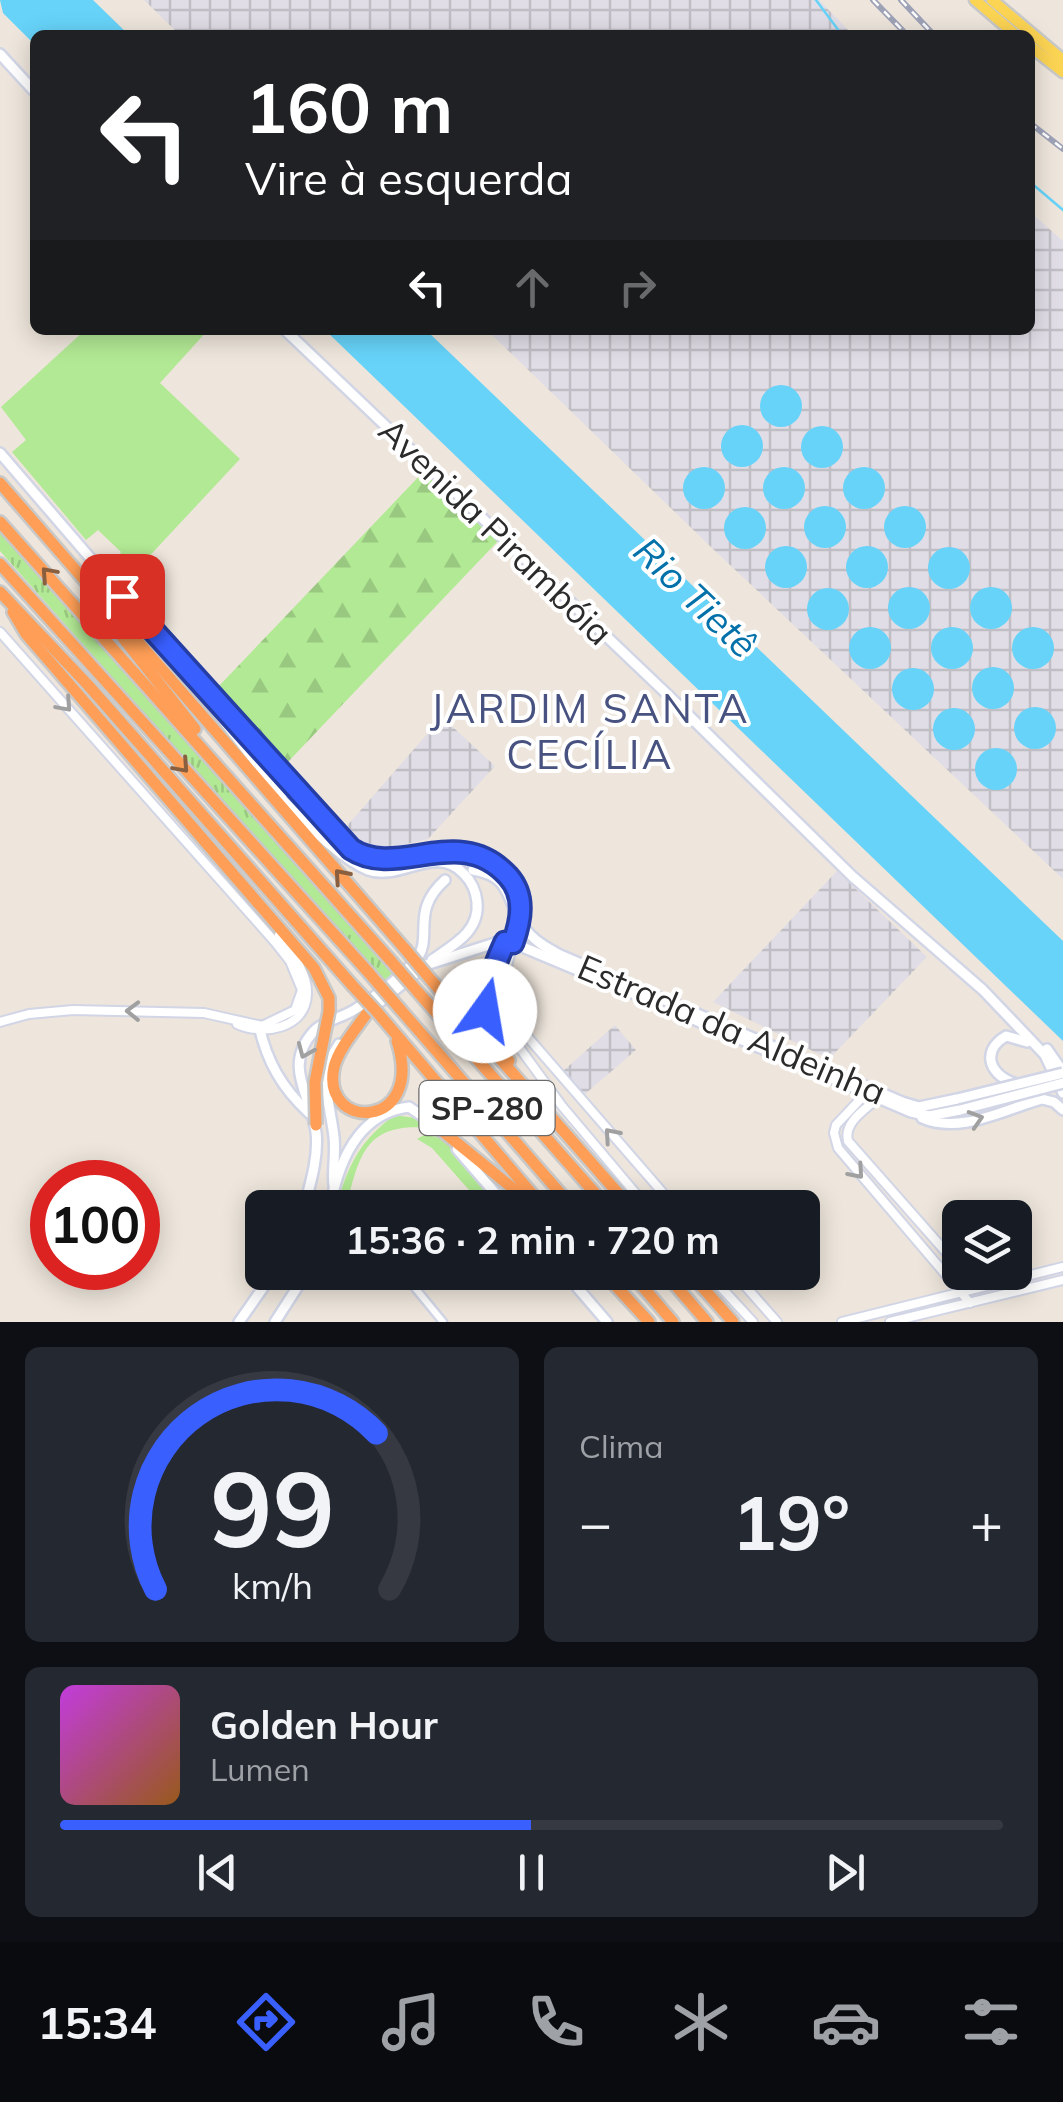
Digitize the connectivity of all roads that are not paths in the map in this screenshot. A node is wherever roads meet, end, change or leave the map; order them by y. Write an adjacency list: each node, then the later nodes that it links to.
1 (975, 0): 3 (main road)
2 (992, 0): 4 (main road)
3 (1010, 30)
4 (1028, 30)
5 (1035, 36): 8 (main road)
6 (1035, 50): 9 (main road)
7 (0, 54): 10 (main road)
8 (1063, 60)
9 (1063, 72)
10 (30, 87)
11 (290, 335): 32 (main road, Avenida Pirambóia)
12 (0, 453): 19 (main road)
13 (0, 483): 20 (highway)
14 (0, 491): 21 (highway)
15 (0, 522): 21 (highway, SP-280, one-way to 15)
16 (0, 564): 54 (highway, SP-280, one-way to 54, bridge)
17 (3, 596): 25 (highway); 35 (highway, bridge)
18 (0, 632): 34 (street, one-way to 34)
19 (159, 635): 22 (main road); 26 (main road)
20 (225, 742): 22 (main road); 40 (highway, one-way to 20, bridge)
21 (248, 800): 55 (highway, SP-280, bridge)
22 (299, 816): 29 (main road)
23 (472, 870): 26 (main road)
24 (445, 880): 46 (main road, one-way to 46)
25 (262, 909): 34 (street); 46 (highway, bridge)
26 (519, 921): 27 (main road); 28 (main road, Estrada da Aldeinha)
27 (509, 942): 28 (main road); 29 (main road); 30 (highway); 58 (street, one-way to 27)
28 (533, 946): 42 (main road, Estrada da Aldeinha)
29 (426, 965): 31 (main road)
30 (486, 997): 40 (highway); 57 (street)
31 (366, 1013): 35 (highway); 49 (main road)
32 (1012, 1020): 36 (main road); 37 (main road)
33 (0, 1022): 34 (street, one-way to 33)
34 (260, 1028): 46 (main road)
35 (391, 1029): 53 (highway)
36 (1039, 1048): 39 (main road); 41 (main road)
37 (1063, 1072): 39 (main road, bridge)
38 (1063, 1082): 43 (main road, bridge)
39 (1017, 1084): 43 (main road, bridge)
40 (527, 1090): 56 (highway)
41 (1063, 1093)
42 (874, 1094): 43 (main road, Estrada da Aldeinha); 45 (main road, Estrada da Aldeinha); 59 (street); 60 (street, one-way to 60)
43 (959, 1104): 45 (main road, Estrada da Aldeinha)
44 (1063, 1110): 45 (main road, one-way to 44)
45 (911, 1112)
46 (314, 1123): 48 (main road)
47 (435, 1125): 50 (main road); 51 (main road); 52 (highway)
48 (308, 1190)
49 (332, 1190)
50 (334, 1190)
51 (492, 1190)
52 (515, 1190)
53 (529, 1190)
54 (558, 1190)
55 (592, 1190)
56 (615, 1190)
57 (633, 1190)
58 (660, 1190)
59 (902, 1203): 60 (street); 61 (street)
60 (891, 1212): 77 (street)
61 (942, 1248)
62 (1063, 1267): 63 (street)
63 (1032, 1275)
64 (1063, 1280): 80 (street)
65 (261, 1290): 82 (main road)
66 (296, 1290): 83 (main road)
67 (417, 1290): 84 (street)
68 (579, 1290): 85 (main road)
69 (620, 1290): 86 (highway)
70 (645, 1290): 87 (highway)
71 (679, 1290): 88 (highway)
72 (705, 1290): 89 (highway)
73 (724, 1290): 78 (street)
74 (731, 1290): 78 (street)
75 (749, 1290): 91 (street)
76 (970, 1290): 77 (street)
77 (961, 1292): 79 (street); 80 (street)
78 (730, 1296): 90 (street)
79 (930, 1300): 81 (street); 92 (street)
80 (970, 1303): 81 (street)
81 (934, 1312): 93 (street)
82 (239, 1322)
83 (275, 1322)
84 (443, 1322)
85 (607, 1322)
86 (649, 1322)
87 (673, 1322)
88 (707, 1322)
89 (733, 1322)
90 (753, 1322)
91 (777, 1322)
92 (842, 1322)
93 (890, 1322)

